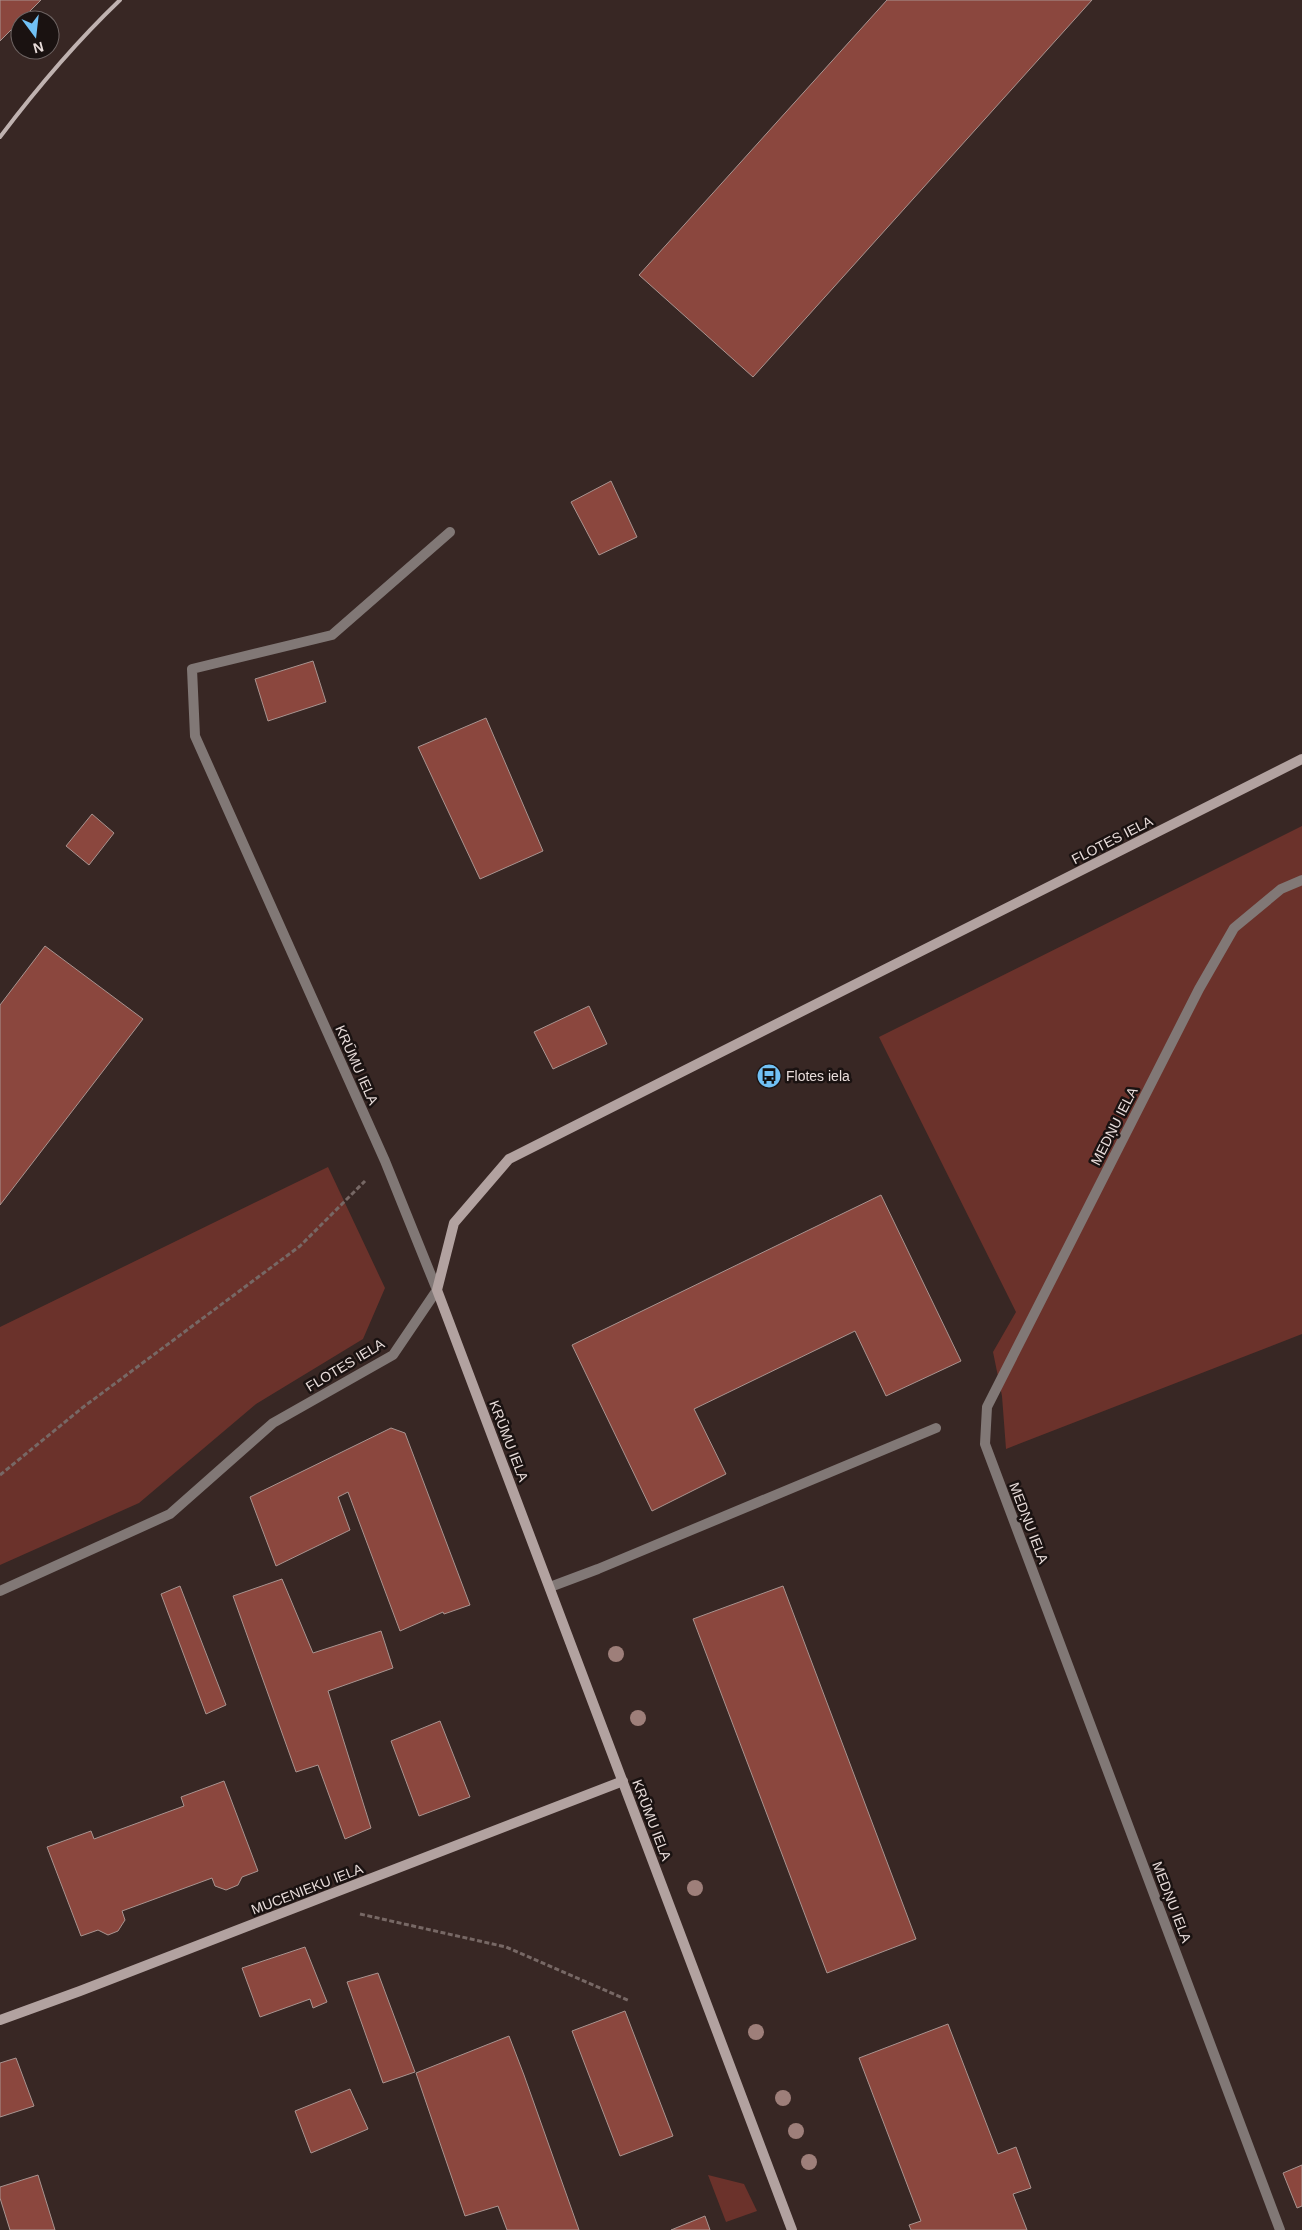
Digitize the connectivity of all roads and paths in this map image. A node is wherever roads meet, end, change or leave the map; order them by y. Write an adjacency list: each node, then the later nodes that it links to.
1 (450, 532): 4 (street, KRŪMU IELA)
2 (1302, 759): 5 (street, FLOTES IELA)
3 (1302, 880): 15 (street, MEDŅU IELA)
4 (384, 1161): 5 (street, KRŪMU IELA); 7 (path)
5 (437, 1290): 8 (street, KRŪMU IELA); 9 (street, FLOTES IELA)
6 (936, 1428): 8 (street)
7 (0, 1475)
8 (550, 1587): 10 (street, KRŪMU IELA)
9 (0, 1591)
10 (623, 1781): 13 (street, MUCENIEKU IELA); 14 (street, KRŪMU IELA)
11 (360, 1914): 12 (path)
12 (630, 2001)
13 (0, 2020)
14 (792, 2230)
15 (1280, 2230)

